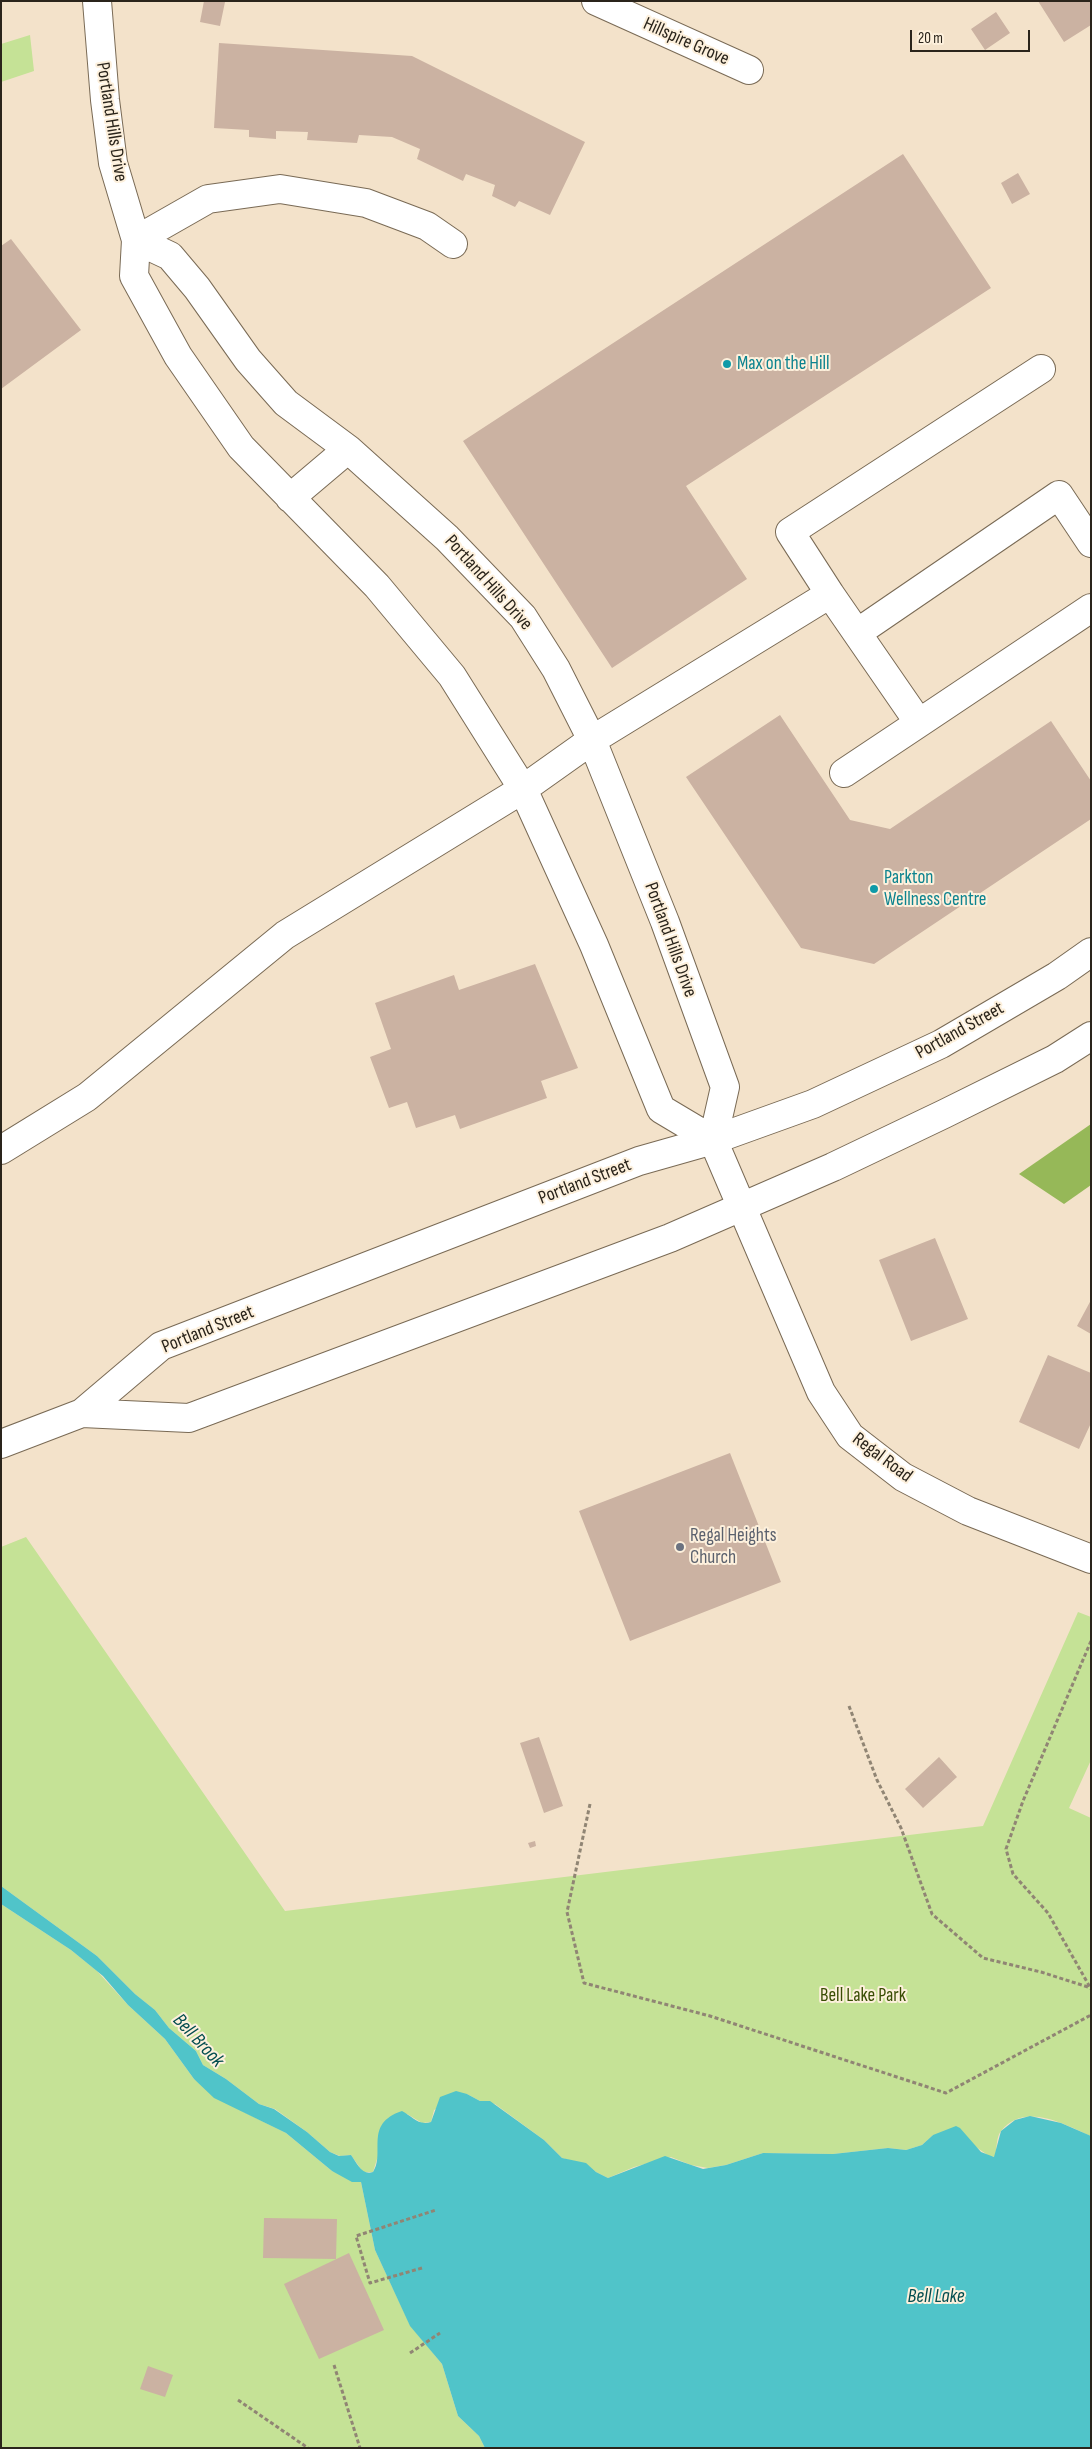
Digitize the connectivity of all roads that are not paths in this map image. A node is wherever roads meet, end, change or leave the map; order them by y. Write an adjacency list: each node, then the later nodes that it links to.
1 (97, 1): 4 (street, Portland Hills Drive)
2 (596, 1): 3 (street, Hillspire Grove)
3 (749, 70)
4 (136, 240): 5 (street); 7 (street, Portland Hills Drive); 8 (street, Portland Hills Drive)
5 (453, 244)
6 (1041, 369): 10 (street)
7 (348, 449): 8 (street); 14 (street, Portland Hills Drive)
8 (290, 498): 16 (street, Portland Hills Drive)
9 (1091, 543): 12 (street)
10 (830, 594): 12 (street); 14 (street)
11 (1091, 608): 13 (street)
12 (857, 633): 13 (street)
13 (919, 723): 15 (street)
14 (592, 740): 16 (street); 19 (street, Portland Hills Drive)
15 (844, 773)
16 (523, 789): 19 (street, Portland Hills Drive); 20 (street)
17 (1091, 952): 19 (street, Portland Street)
18 (1091, 1036): 21 (street, Portland Street)
19 (713, 1140): 21 (street); 22 (street, Portland Street)
20 (1, 1150)
21 (742, 1206): 22 (street, Portland Street); 24 (street, Regal Road)
22 (82, 1413): 23 (street, Portland Street)
23 (1, 1444)
24 (1091, 1559)

